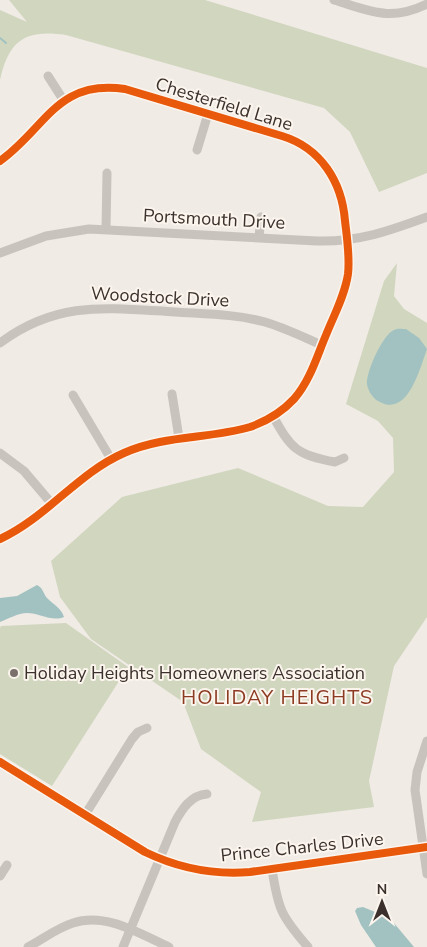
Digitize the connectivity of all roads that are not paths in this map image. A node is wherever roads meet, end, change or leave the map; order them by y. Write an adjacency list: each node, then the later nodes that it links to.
1 (334, 0): 2 (street)
2 (427, 4)
3 (48, 76): 4 (street)
4 (64, 101): 5 (street, Chesterfield Lane); 7 (street, Chesterfield Lane)
5 (208, 114): 6 (street); 13 (street, Chesterfield Lane)
6 (197, 150)
7 (0, 162)
8 (107, 173): 11 (street)
9 (261, 217): 12 (street)
10 (427, 217): 13 (street, Portsmouth Drive)
11 (106, 229): 12 (street, Portsmouth Drive); 14 (street, Portsmouth Drive)
12 (259, 238): 13 (street, Portsmouth Drive)
13 (346, 240): 16 (street, Chesterfield Lane)
14 (0, 253)
15 (0, 343): 16 (street, Woodstock Drive)
16 (322, 344): 19 (street, Chesterfield Lane)
17 (172, 394): 20 (street)
18 (73, 395): 23 (street)
19 (273, 416): 20 (street, Chesterfield Lane); 22 (street)
20 (179, 438): 23 (street, Chesterfield Lane)
21 (0, 453): 24 (street)
22 (344, 458)
23 (111, 459): 24 (street, Chesterfield Lane)
24 (52, 504): 25 (street, Chesterfield Lane)
25 (0, 539)
26 (147, 728): 31 (street)
27 (427, 741): 28 (street)
28 (424, 760): 32 (street)
29 (0, 762): 31 (street, Prince Charles Drive)
30 (207, 794): 33 (street)
31 (85, 815): 33 (street, Prince Charles Drive)
32 (425, 848): 35 (street, Prince Charles Drive); 36 (street)
33 (160, 859): 35 (street, Prince Charles Drive); 38 (street)
34 (6, 865): 37 (street)
35 (272, 869): 42 (street)
36 (427, 874)
37 (0, 876)
38 (130, 931): 39 (street); 40 (street); 41 (street)
39 (28, 947)
40 (123, 947)
41 (169, 947)
42 (308, 947)

